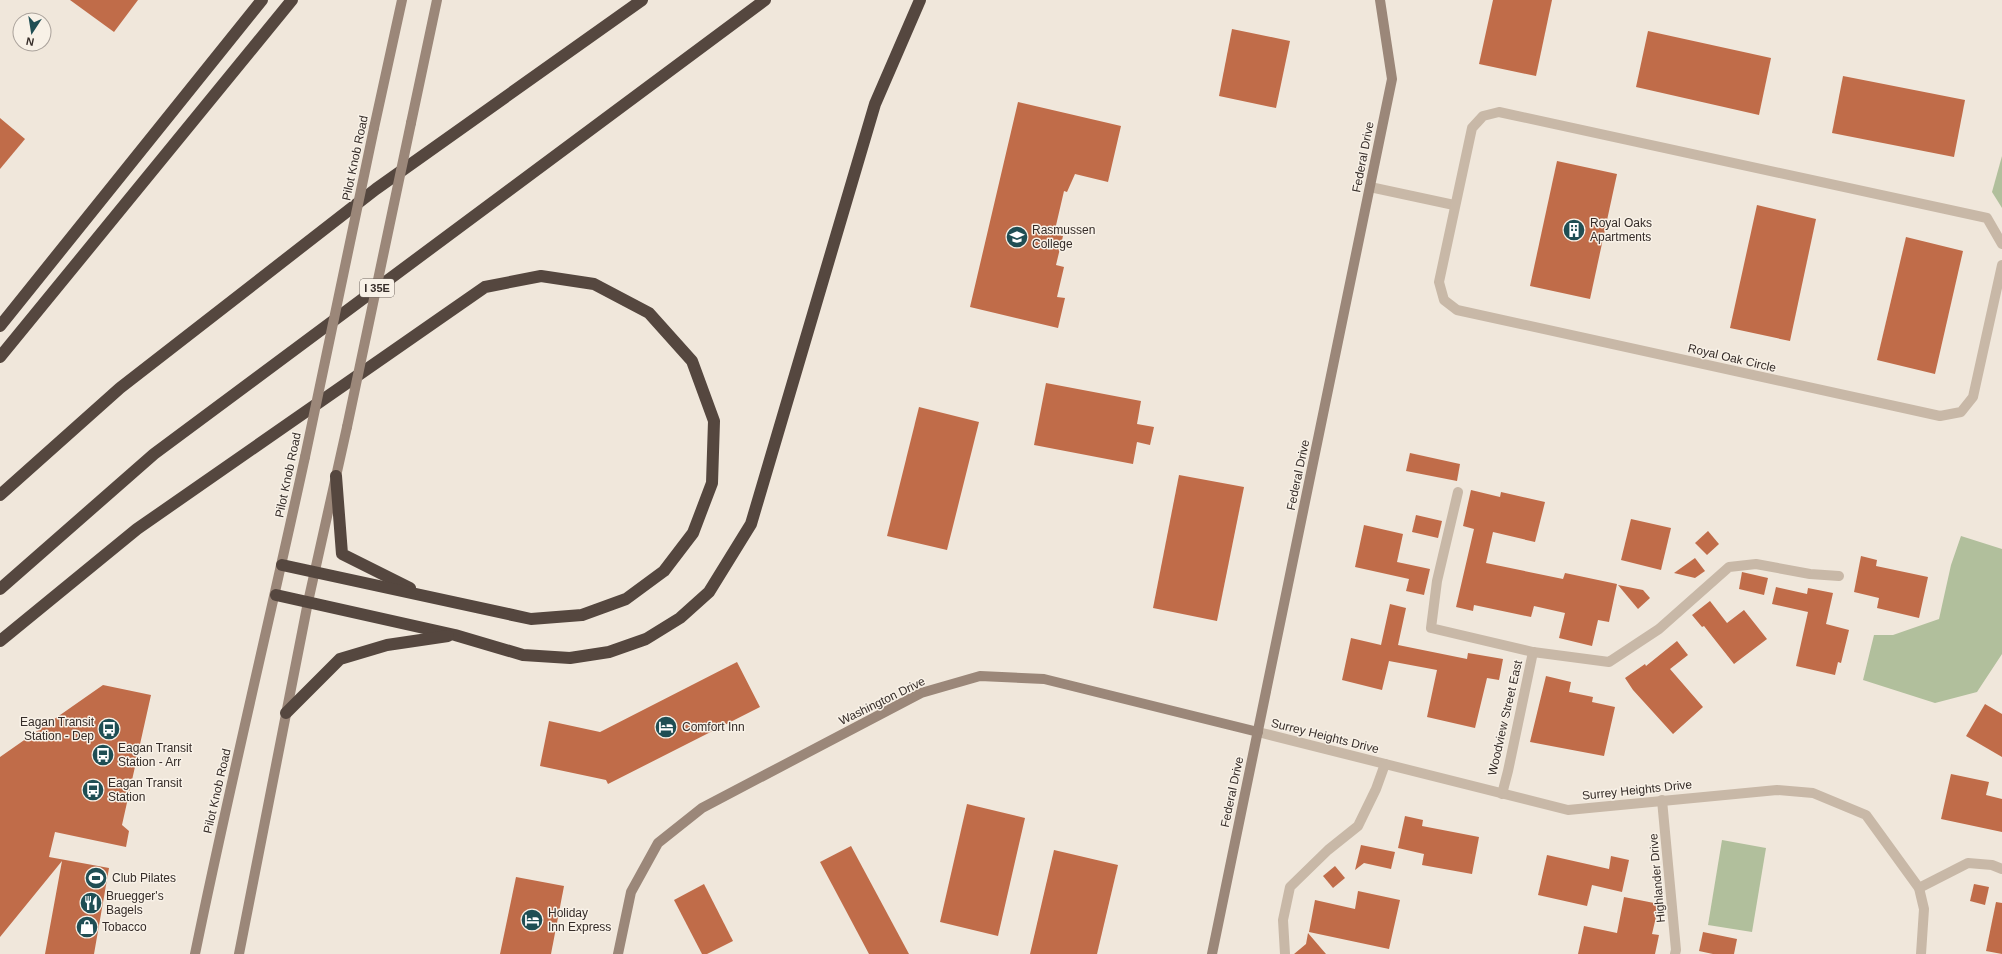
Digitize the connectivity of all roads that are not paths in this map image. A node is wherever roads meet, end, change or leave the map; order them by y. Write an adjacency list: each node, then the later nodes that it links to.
1 (262, 0): 13 (highway)
2 (292, 0): 14 (highway)
3 (402, 0): 18 (main road, Pilot Knob Road, bridge)
4 (437, 0): 15 (main road, bridge)
5 (642, 0): 17 (highway)
6 (765, 0): 21 (highway, I 35E)
7 (920, 0): 25 (highway)
8 (1380, 0): 9 (main road, Federal Drive)
9 (1370, 187): 10 (street); 29 (main road, Federal Drive)
10 (1454, 205): 11 (street, Royal Oak Circle); 12 (street, Royal Oak Circle)
11 (2002, 244)
12 (2002, 265)
13 (0, 326)
14 (0, 357)
15 (336, 476): 19 (main road); 23 (highway)
16 (1458, 492): 27 (street, Woodview Street East)
17 (0, 495)
18 (282, 565): 19 (highway); 22 (main road, Pilot Knob Road)
19 (315, 572): 23 (highway); 24 (main road)
20 (1839, 576): 27 (street)
21 (0, 589)
22 (276, 595): 24 (highway); 35 (main road, Pilot Knob Road)
23 (427, 596): 26 (highway)
24 (308, 602): 25 (highway); 28 (main road)
25 (455, 635): 28 (highway)
26 (0, 641)
27 (1533, 652): 31 (street, Woodview Street East)
28 (286, 712): 36 (main road)
29 (1258, 732): 30 (street, Surrey Heights Drive); 37 (main road, Washington Drive); 38 (main road, Federal Drive)
30 (1385, 764): 31 (street, Surrey Heights Drive); 39 (street)
31 (1502, 794): 32 (street, Surrey Heights Drive)
32 (1662, 800): 34 (street, Surrey Heights Drive); 40 (street, Highlander Drive)
33 (2002, 868): 34 (street)
34 (1919, 888): 41 (street, Surrey Heights Drive)
35 (195, 954)
36 (239, 954)
37 (618, 954)
38 (1212, 954)
39 (1285, 954)
40 (1675, 954)
41 (1921, 954)

